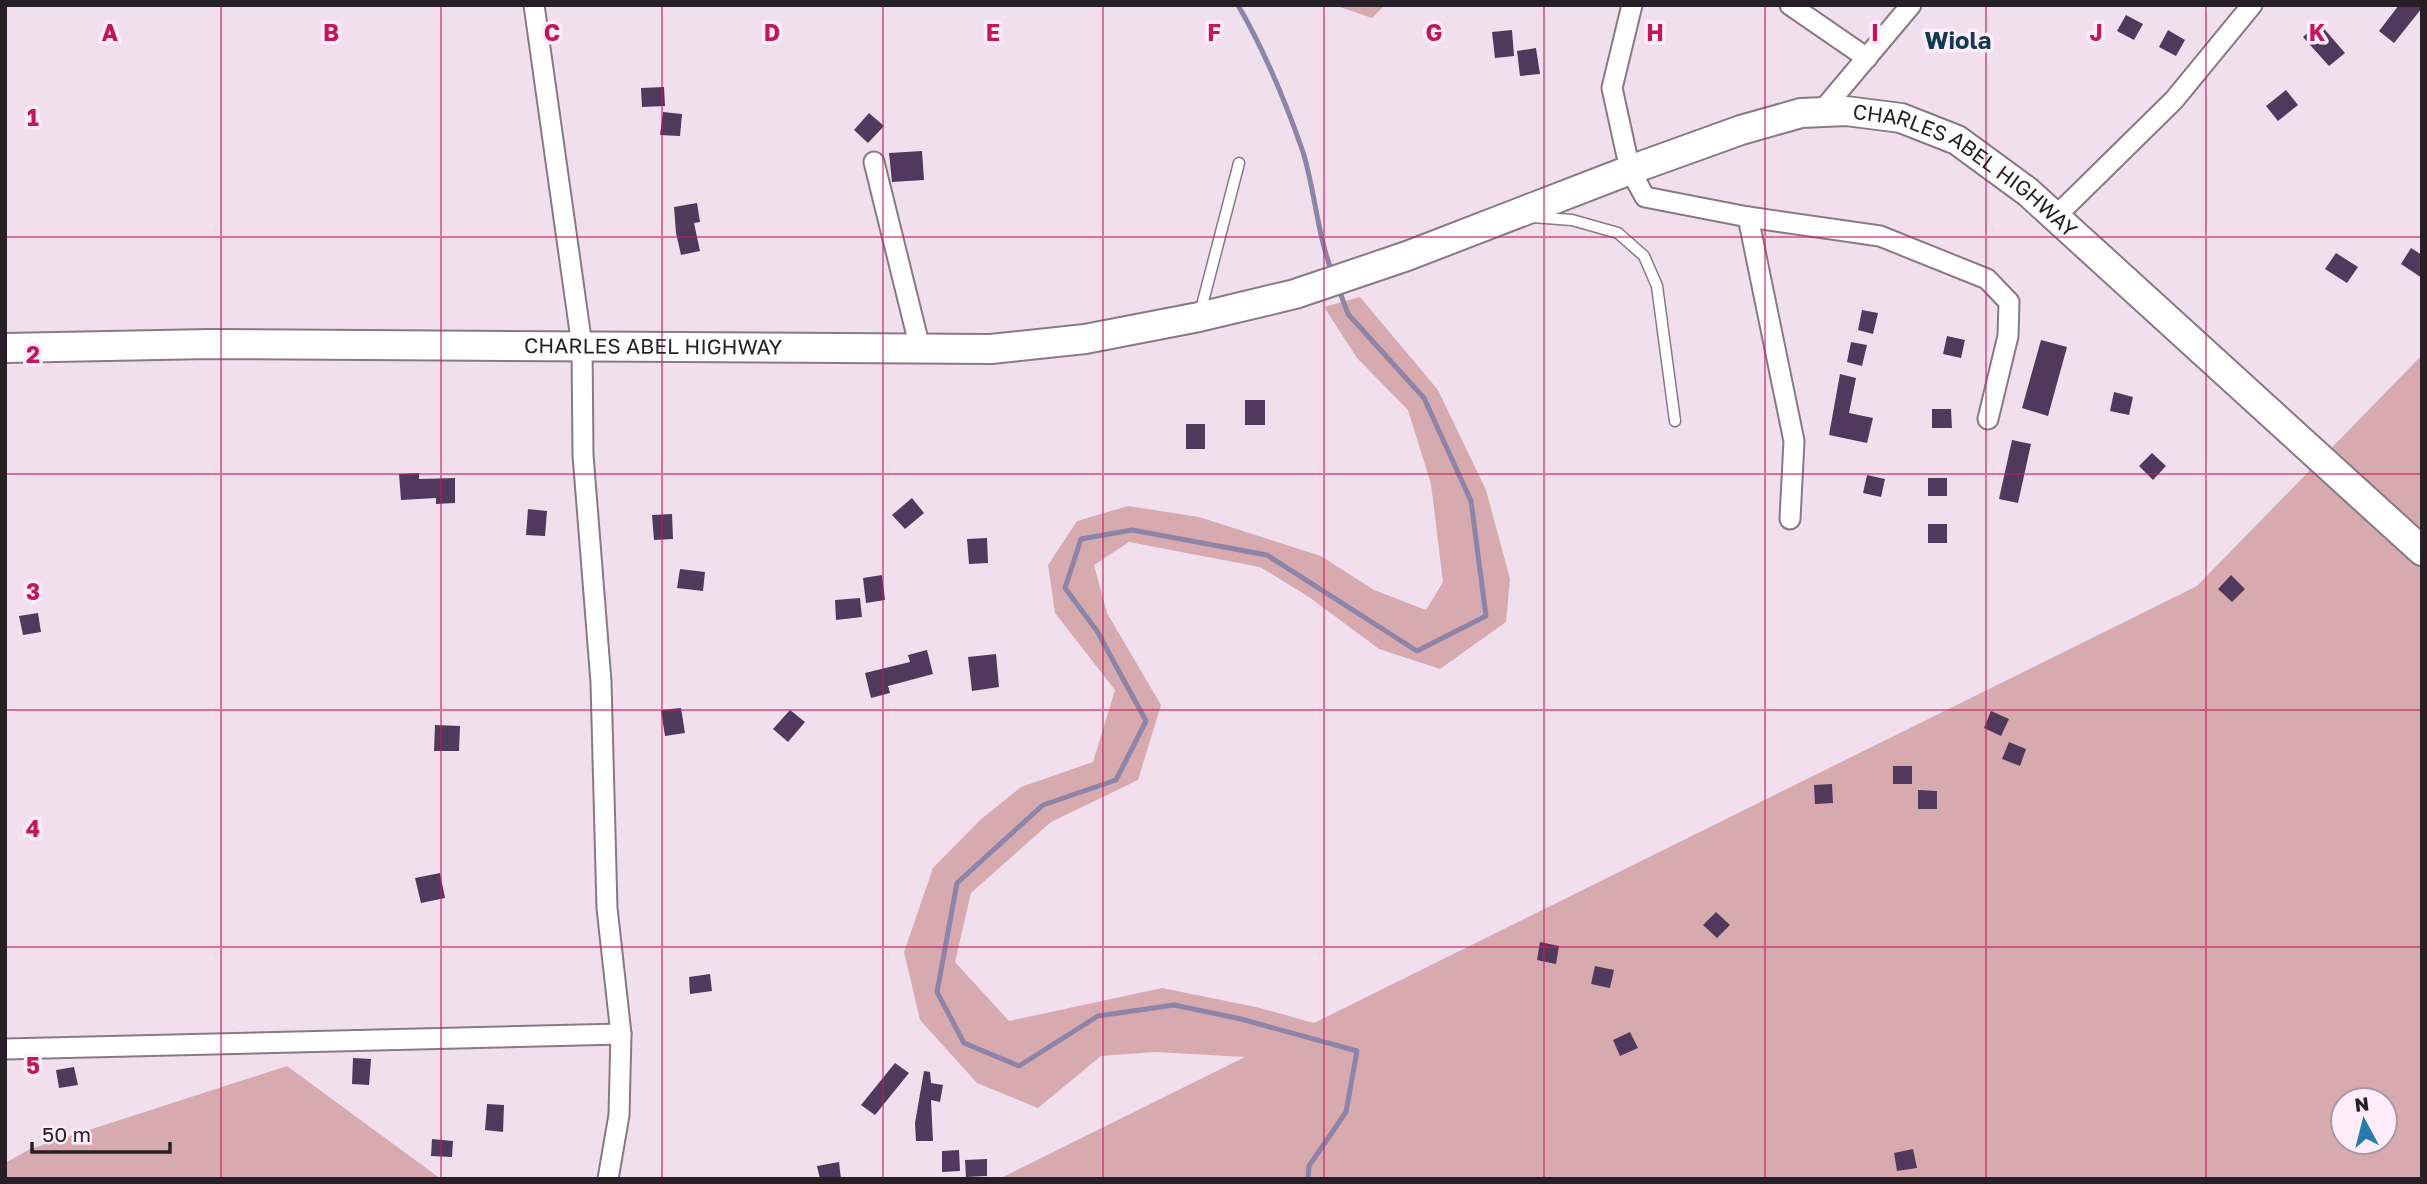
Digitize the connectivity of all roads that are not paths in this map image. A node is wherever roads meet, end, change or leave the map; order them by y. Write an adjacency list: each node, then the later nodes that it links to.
1 (534, 5): 15 (street)
2 (1632, 5): 10 (street)
3 (1790, 5): 6 (street)
4 (1911, 5): 6 (street)
5 (2252, 5): 13 (street)
6 (1867, 58): 7 (street)
7 (1821, 112): 10 (main road, CHARLES ABEL HIGHWAY); 13 (main road, CHARLES ABEL HIGHWAY)
8 (874, 162): 17 (street)
9 (1238, 163): 14 (lane)
10 (1630, 170): 11 (main road, CHARLES ABEL HIGHWAY); 12 (street)
11 (1514, 216): 14 (main road, CHARLES ABEL HIGHWAY); 19 (lane)
12 (1748, 217): 18 (street); 20 (street)
13 (2055, 217): 21 (main road, CHARLES ABEL HIGHWAY)
14 (1199, 317): 17 (main road, CHARLES ABEL HIGHWAY)
15 (582, 346): 16 (main road, CHARLES ABEL HIGHWAY); 17 (main road, CHARLES ABEL HIGHWAY); 22 (street)
16 (5, 348)
17 (920, 348)
18 (1988, 419)
19 (1675, 421)
20 (1790, 519)
21 (2422, 551)
22 (621, 1034): 23 (street); 24 (street)
23 (5, 1049)
24 (608, 1179)

